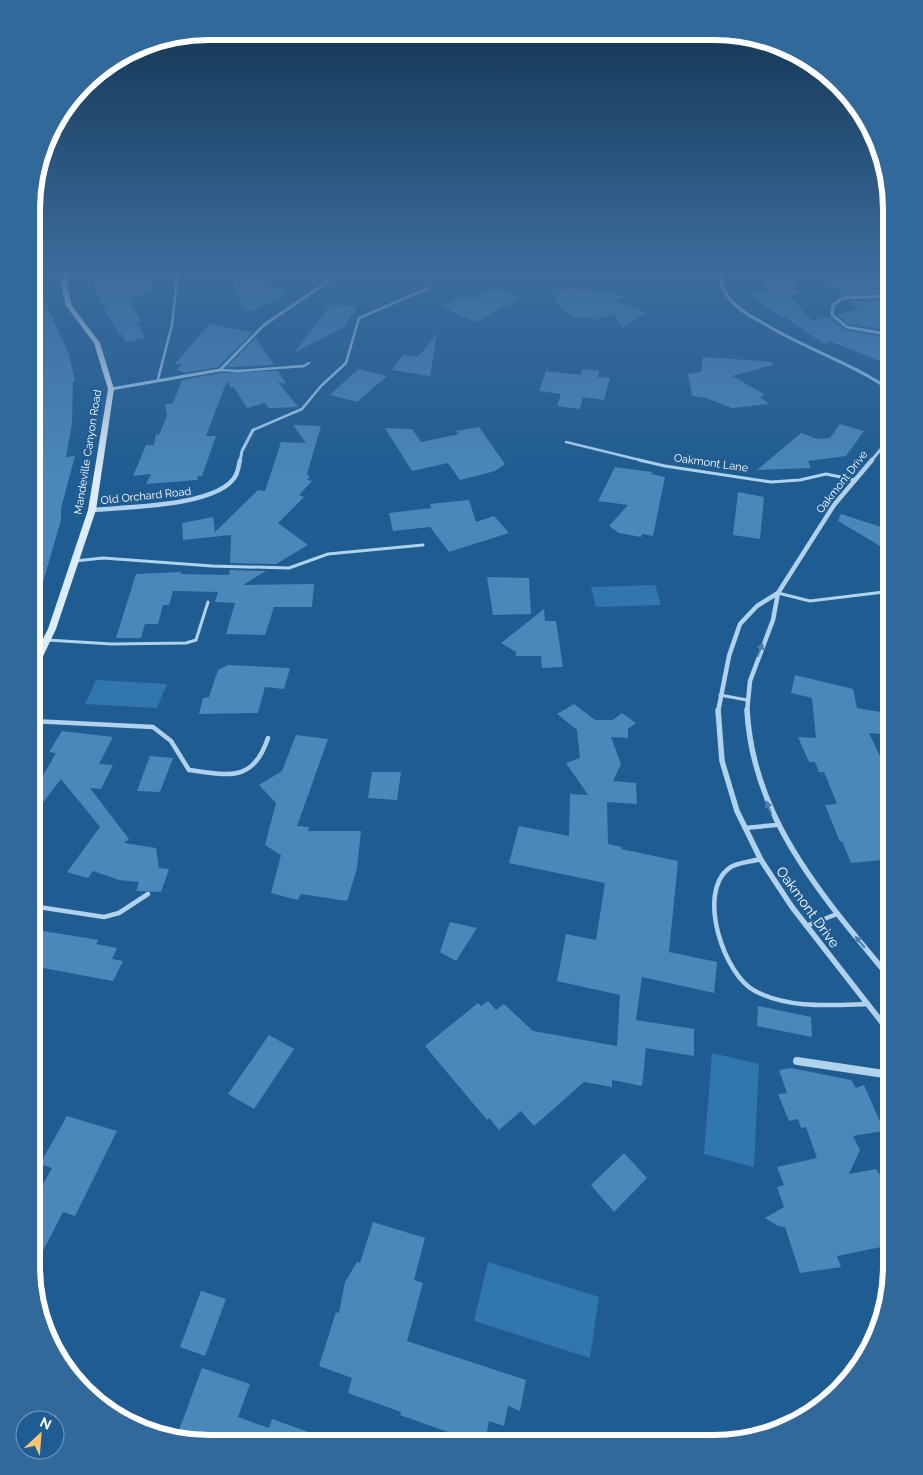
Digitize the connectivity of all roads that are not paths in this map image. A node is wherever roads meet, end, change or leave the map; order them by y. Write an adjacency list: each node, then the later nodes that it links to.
1 (94, 339): 10 (street, Mandeville Canyon Road)
2 (169, 339): 8 (lane)
3 (250, 339): 7 (street)
4 (354, 339): 11 (lane)
5 (790, 339): 9 (street)
6 (309, 363): 7 (lane)
7 (220, 370): 8 (street)
8 (158, 379): 10 (street)
9 (883, 386)
10 (111, 389): 15 (street, Mandeville Canyon Road)
11 (253, 430): 15 (street, Old Orchard Road)
12 (566, 442): 14 (lane, Oakmont Lane)
13 (883, 447): 14 (street, Oakmont Drive)
14 (855, 480): 19 (street, Oakmont Drive)
15 (92, 510): 17 (street, Mandeville Canyon Road)
16 (423, 545): 17 (lane)
17 (75, 561): 21 (street, Mandeville Canyon Road)
18 (883, 592): 19 (lane)
19 (778, 593): 23 (street, Oakmont Drive); 24 (street, Oakmont Drive, one-way to 19)
20 (208, 602): 21 (lane)
21 (46, 640): 22 (street, Mandeville Canyon Road)
22 (40, 652)
23 (720, 695): 24 (lane); 28 (street, Oakmont Drive)
24 (748, 700): 27 (street, Oakmont Drive, one-way to 24)
25 (40, 721): 26 (lane)
26 (268, 738)
27 (776, 826): 28 (lane); 32 (street, Oakmont Drive)
28 (745, 828): 29 (street, Oakmont Drive)
29 (761, 859): 33 (street, Oakmont Drive); 35 (lane)
30 (148, 894): 31 (lane)
31 (40, 907)
32 (837, 914): 33 (lane); 34 (street, Oakmont Drive, one-way to 32)
33 (806, 926): 35 (street, Oakmont Drive)
34 (883, 968)
35 (868, 1004): 36 (street, Oakmont Drive)
36 (883, 1023)
37 (797, 1061): 38 (street)
38 (883, 1074)

